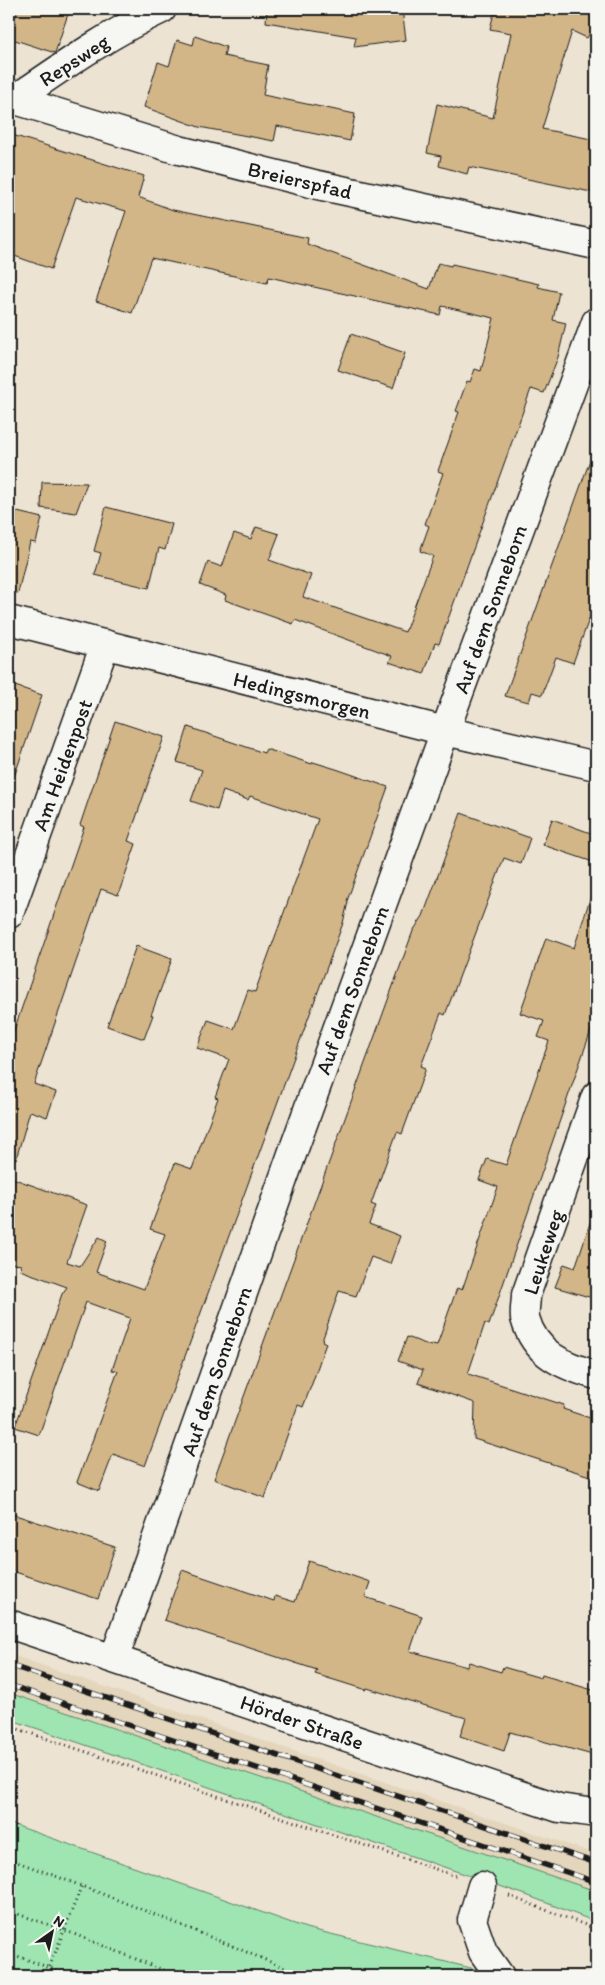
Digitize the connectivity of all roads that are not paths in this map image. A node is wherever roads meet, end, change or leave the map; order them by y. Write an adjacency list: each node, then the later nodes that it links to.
1 (162, 9): 2 (street, Repsweg)
2 (12, 99): 3 (street, Breierspfad)
3 (596, 245)
4 (596, 322): 7 (street, Auf dem Sonneborn)
5 (9, 620): 6 (street, Hedingsmorgen)
6 (105, 644): 7 (street, Hedingsmorgen); 9 (street, Am Heidenpost)
7 (445, 731): 8 (street, Hedingsmorgen); 13 (street, Auf dem Sonneborn)
8 (596, 766)
9 (9, 914)
10 (596, 1096): 11 (street, Leukeweg)
11 (596, 1375)
12 (9, 1624): 13 (street, Hörder Straße)
13 (114, 1659): 14 (street, Hörder Straße)
14 (596, 1813)
15 (482, 1886): 16 (street)
16 (500, 1976)

